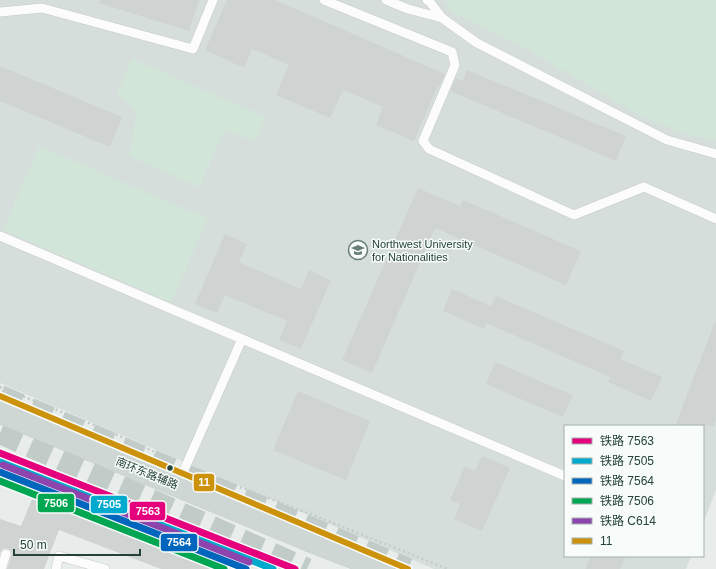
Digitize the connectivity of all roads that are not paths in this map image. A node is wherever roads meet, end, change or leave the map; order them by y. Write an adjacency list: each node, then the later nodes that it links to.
1 (213, 0): 5 (lane)
2 (324, 0): 8 (lane)
3 (386, 0): 6 (lane)
4 (427, 0): 6 (lane)
5 (0, 12)
6 (442, 18): 7 (lane)
7 (716, 154)
8 (716, 219)
9 (0, 236): 10 (lane)
10 (242, 339): 12 (lane); 13 (lane)
11 (0, 412): 13 (main road, 南环东路辅路)
12 (564, 476)
13 (178, 486): 18 (main road, 南环东路辅路)
14 (6, 554): 15 (lane)
15 (1, 569)
16 (56, 569): 17 (lane)
17 (105, 569)
18 (383, 569)

